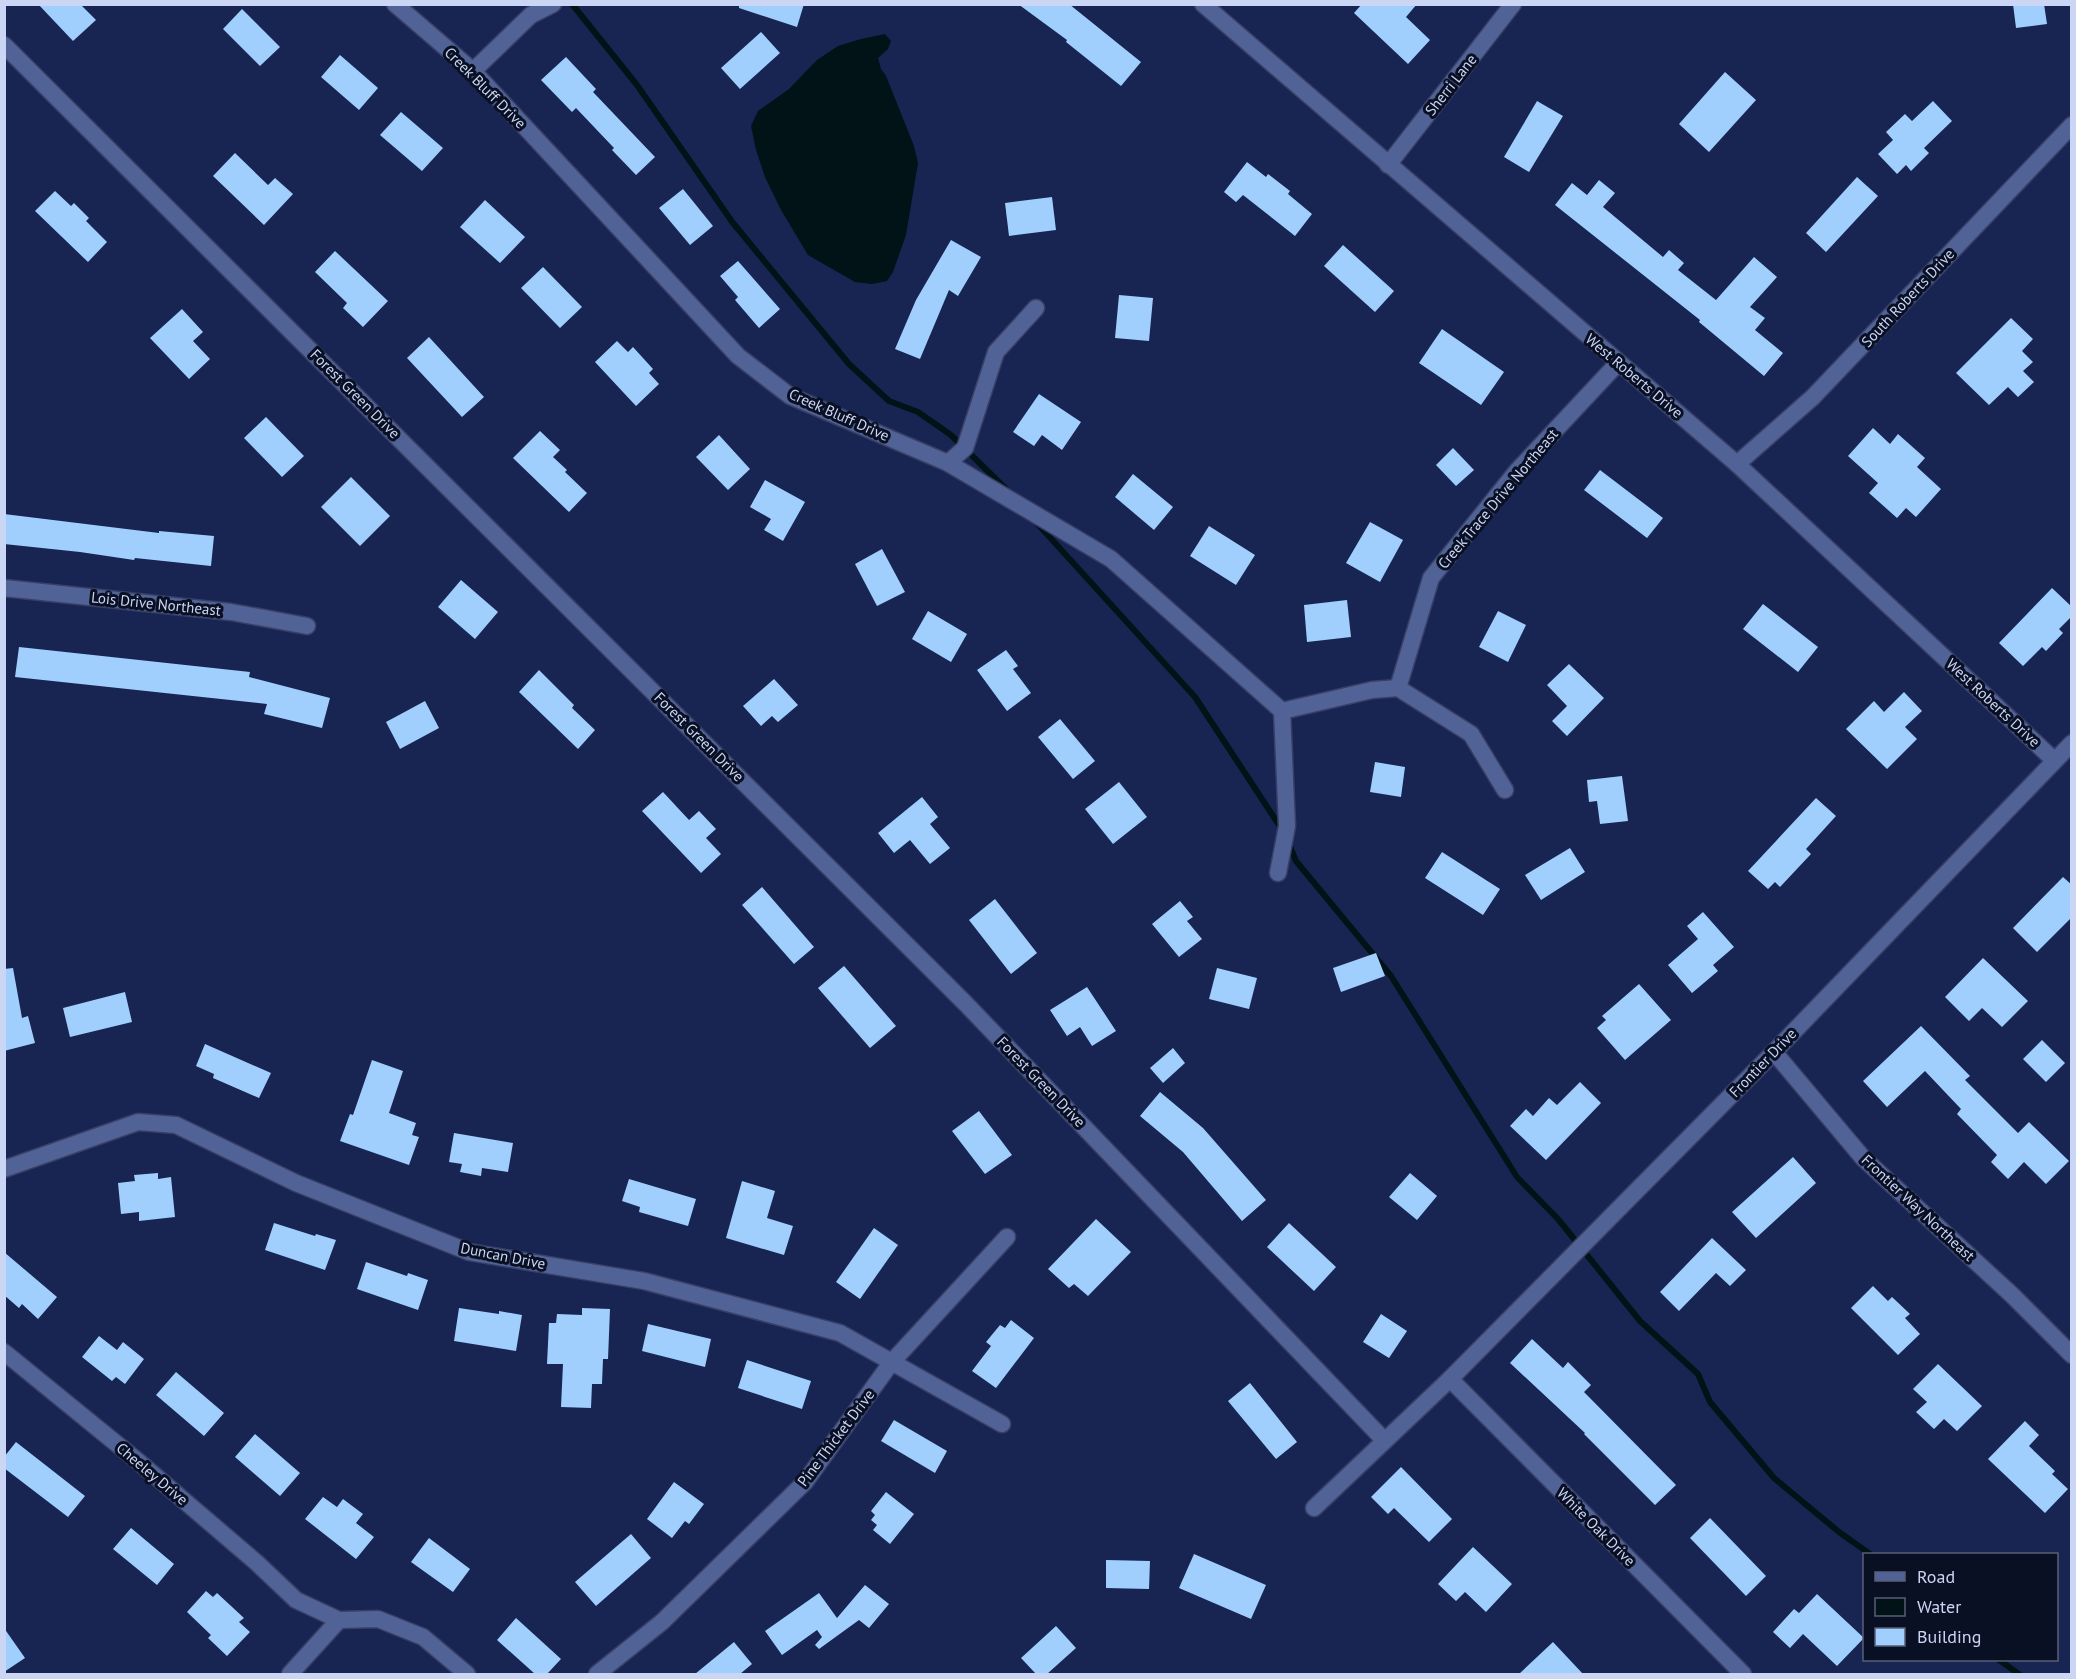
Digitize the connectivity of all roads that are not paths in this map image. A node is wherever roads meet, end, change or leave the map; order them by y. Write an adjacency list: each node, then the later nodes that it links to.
1 (395, 4): 6 (street, Creek Bluff Drive)
2 (553, 4): 6 (street)
3 (1203, 4): 8 (street, West Roberts Drive)
4 (1513, 4): 8 (street, Sherri Lane)
5 (4, 45): 29 (street, Forest Green Drive)
6 (473, 71): 11 (street, Creek Bluff Drive)
7 (2072, 125): 12 (street, South Roberts Drive)
8 (1388, 165): 10 (street, West Roberts Drive)
9 (1036, 308): 11 (street)
10 (1618, 363): 12 (street, West Roberts Drive); 15 (street, Creek Trace Drive Northeast)
11 (948, 463): 16 (street, Creek Bluff Drive)
12 (1737, 464): 18 (street, West Roberts Drive)
13 (4, 588): 14 (street, Lois Drive Northeast)
14 (307, 626)
15 (1398, 688): 16 (street); 19 (street)
16 (1282, 711): 20 (street)
17 (2072, 743): 18 (street, Frontier Drive)
18 (2054, 760): 21 (street, Frontier Drive)
19 (1505, 790)
20 (1278, 873)
21 (1774, 1052): 25 (street, Frontier Way Northeast); 27 (street, Frontier Drive)
22 (4, 1169): 26 (street, Duncan Drive)
23 (1007, 1237): 26 (street, Pine Thicket Drive)
24 (4, 1352): 31 (street, Cheeley Drive)
25 (2072, 1355)
26 (891, 1363): 28 (street, Duncan Drive); 34 (street, Pine Thicket Drive)
27 (1450, 1379): 29 (street, Frontier Drive); 35 (street, White Oak Drive)
28 (1002, 1424)
29 (1383, 1440): 30 (street)
30 (1314, 1508)
31 (339, 1620): 32 (street); 33 (street)
32 (290, 1674)
33 (466, 1674)
34 (597, 1674)
35 (1743, 1674)

